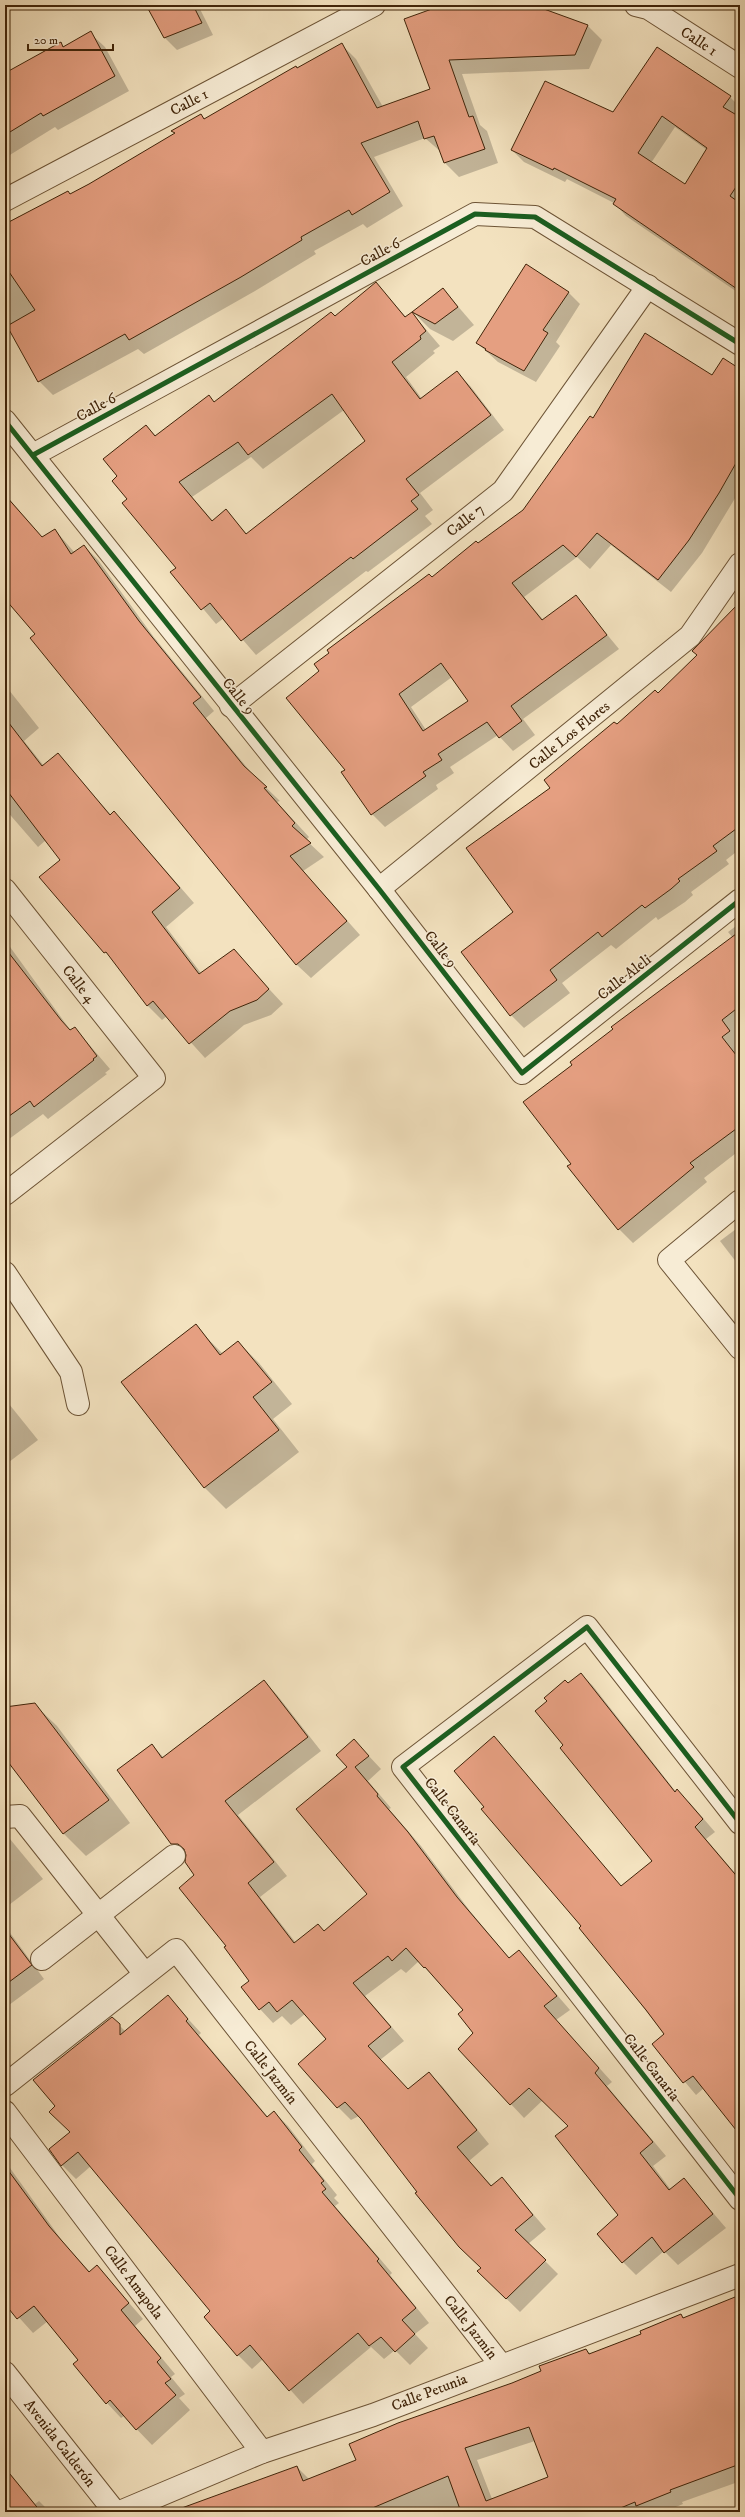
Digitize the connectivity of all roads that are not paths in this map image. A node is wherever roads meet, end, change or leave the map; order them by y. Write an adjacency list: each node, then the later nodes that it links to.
1 (374, 5): 4 (street, Calle 1)
2 (636, 5): 3 (street, Calle 1)
3 (740, 67)
4 (5, 200)
5 (648, 286): 6 (street, Calle 6); 8 (street, Calle 6); 10 (street, Calle 7)
6 (740, 344)
7 (5, 421): 8 (street, Calle 9)
8 (33, 455): 10 (street, Calle 9)
9 (740, 564): 11 (street, Calle Los Flores)
10 (231, 706): 11 (street, Calle 9)
11 (379, 889): 14 (street, Calle 9)
12 (5, 890): 15 (street, Calle 4)
13 (740, 900): 14 (street, Calle Aleli)
14 (522, 1073)
15 (5, 1194)
16 (740, 1201): 18 (street)
17 (5, 1273): 19 (street)
18 (740, 1348)
19 (78, 1404)
20 (5, 1817): 23 (street)
21 (740, 1823): 28 (street, Calle Canaria)
22 (174, 1856): 23 (street)
23 (98, 1916): 24 (street); 25 (street)
24 (42, 1959)
25 (145, 1974): 26 (street, Calle Jazmín); 30 (street, Calle Jazmín)
26 (5, 2085)
27 (5, 2112): 32 (street, Calle Amapola)
28 (740, 2199)
29 (740, 2275): 30 (street, Calle Petunia)
30 (501, 2365): 32 (street, Calle Petunia)
31 (5, 2374): 33 (street, Avenida Calderón)
32 (262, 2452): 34 (street, Calle Petunia)
33 (115, 2512)
34 (120, 2512)

